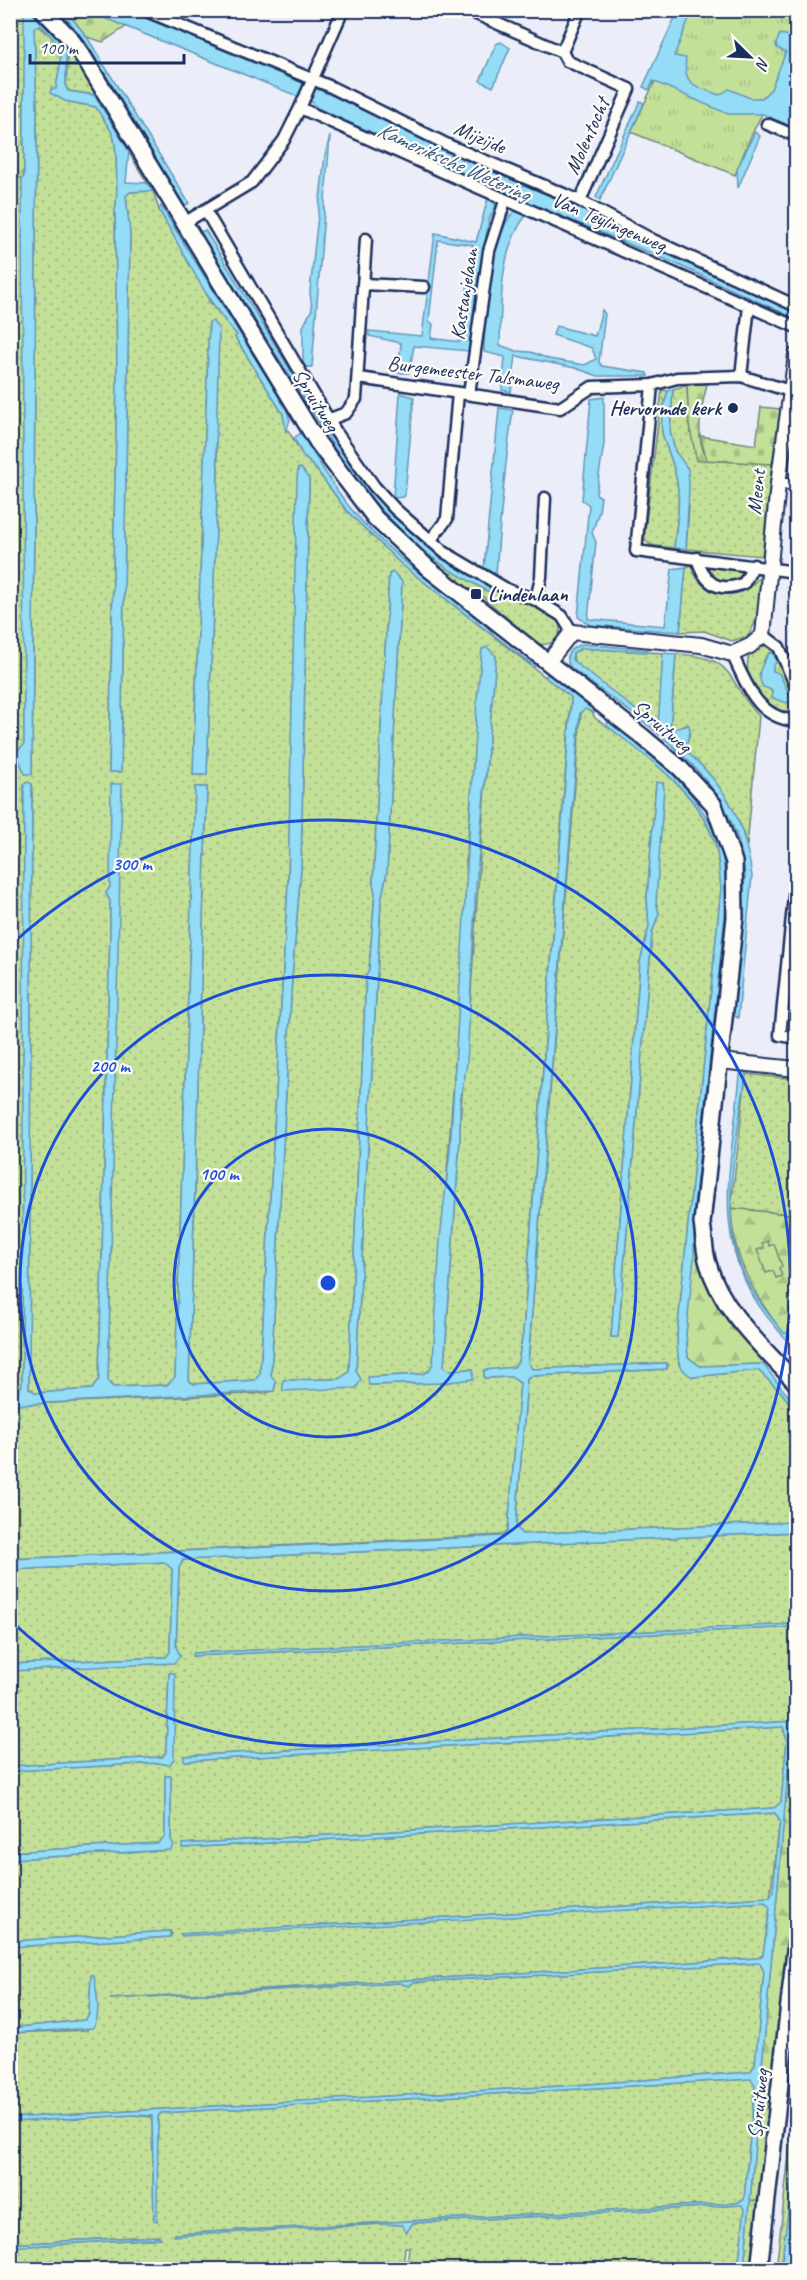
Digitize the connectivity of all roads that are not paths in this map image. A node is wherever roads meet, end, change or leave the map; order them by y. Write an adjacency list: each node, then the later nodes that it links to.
1 (43, 10): 14 (main road)
2 (144, 10): 7 (street, Mijzijde)
3 (343, 10): 7 (street)
4 (467, 10): 6 (street, Molentocht)
5 (580, 10): 6 (street)
6 (562, 52): 12 (street, Molentocht)
7 (310, 83): 8 (street); 12 (street, Mijzijde)
8 (301, 104): 11 (street, Van Teylingenweg); 13 (street)
9 (767, 124): 10 (street)
10 (796, 136)
11 (506, 201): 18 (street, Van Teylingenweg); 26 (street, Kastanjelaan)
12 (580, 201): 19 (street, Mijzijde)
13 (205, 210): 14 (street); 27 (street)
14 (184, 223): 40 (main road, Spruitweg)
15 (366, 239): 16 (street)
16 (363, 284): 17 (street); 23 (street)
17 (424, 287)
18 (749, 306): 20 (street, Van Teylingenweg); 22 (street)
19 (796, 306)
20 (796, 327)
21 (796, 355): 25 (street, Meent)
22 (741, 376): 24 (street, Burgemeester Talsmaweg); 25 (street, Burgemeester Talsmaweg)
23 (359, 378): 26 (street, Burgemeester Talsmaweg); 27 (street)
24 (651, 385): 26 (street, Burgemeester Talsmaweg); 32 (street)
25 (790, 391): 28 (street, Meent)
26 (464, 393): 31 (street, Kastanjelaan)
27 (330, 419): 31 (street)
28 (778, 483): 29 (street); 34 (street, Meent)
29 (796, 484)
30 (545, 498): 36 (street)
31 (430, 541): 36 (street)
32 (697, 558): 33 (street); 33 (street)
33 (754, 565): 34 (street)
34 (769, 569): 35 (street); 38 (street, Meent)
35 (796, 572)
36 (536, 600): 37 (street)
37 (572, 632): 39 (street); 40 (street)
38 (763, 635): 39 (street); 41 (street)
39 (732, 654): 42 (street)
40 (548, 662): 45 (main road, Spruitweg)
41 (796, 687)
42 (796, 721)
43 (796, 877): 44 (street)
44 (796, 1038)
45 (720, 1061): 46 (street); 47 (main road, Spruitweg)
46 (796, 1069)
47 (796, 1383)
48 (796, 1942): 49 (main road, Spruitweg)
49 (759, 2270)

